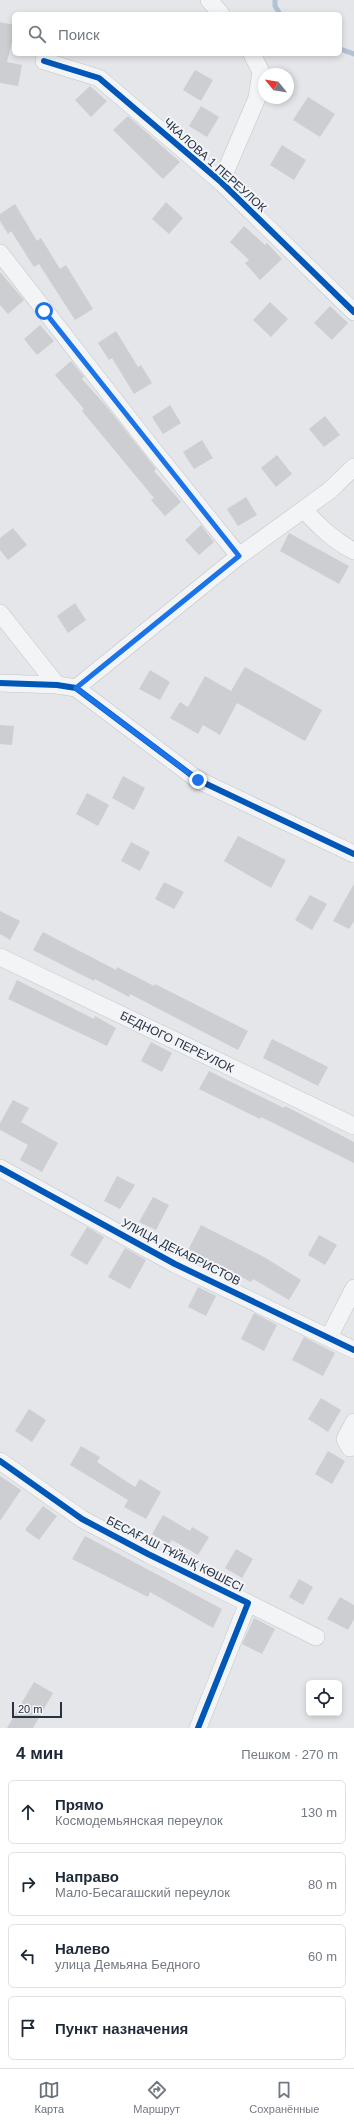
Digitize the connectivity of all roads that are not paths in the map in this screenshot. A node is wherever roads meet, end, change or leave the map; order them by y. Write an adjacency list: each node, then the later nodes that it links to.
1 (210, 0): 2 (street)
2 (219, 12)
3 (253, 56): 5 (street, ЧКАЛОВА 1 ПЕРЕУЛОК)
4 (44, 61): 5 (street, ЧКАЛОВА 1 ПЕРЕУЛОК)
5 (221, 182): 7 (street, ЧКАЛОВА 1 ПЕРЕУЛОК)
6 (0, 253): 11 (street)
7 (354, 312)
8 (354, 467): 9 (street)
9 (304, 510): 10 (street); 11 (street)
10 (354, 552)
11 (239, 556): 15 (street)
12 (0, 613): 14 (street)
13 (0, 684): 14 (street)
14 (57, 685): 15 (street)
15 (76, 688): 16 (street)
16 (354, 854)
17 (0, 957): 18 (street, БЕДНОГО ПЕРЕУЛОК)
18 (354, 1126)
19 (0, 1168): 21 (street, УЛИЦА ДЕКАБРИСТОВ)
20 (354, 1288): 21 (street)
21 (329, 1337): 22 (street, УЛИЦА ДЕКАБРИСТОВ)
22 (354, 1350)
23 (354, 1422): 24 (street)
24 (350, 1448)
25 (0, 1461): 26 (street, БЕСАҒАШ ТҰЙЫҚ КӨШЕСІ)
26 (248, 1603): 27 (street); 28 (street, БЕСАҒАШ ТҰЙЫҚ КӨШЕСІ)
27 (316, 1637)
28 (198, 1728)

